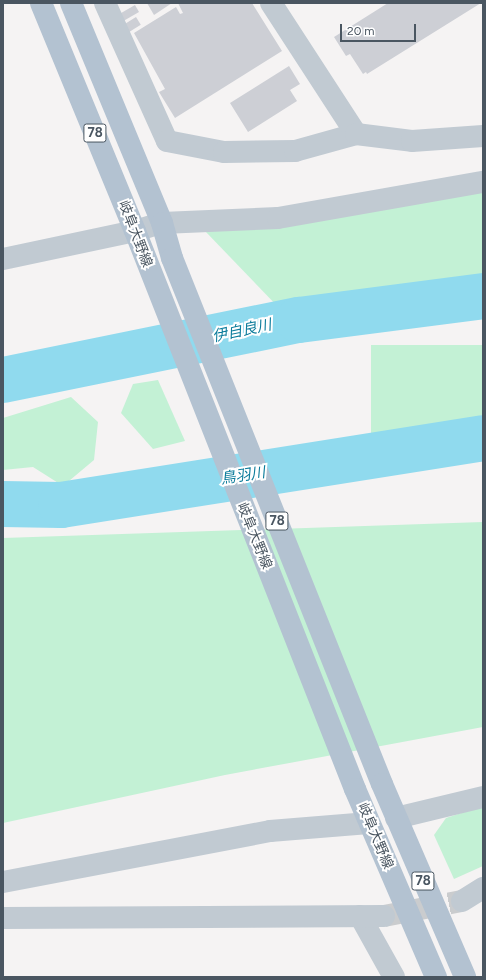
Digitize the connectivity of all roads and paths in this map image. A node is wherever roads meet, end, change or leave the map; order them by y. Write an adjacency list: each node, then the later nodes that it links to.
1 (41, 3): 9 (main road, 岐阜大野線 / 78)
2 (71, 3): 8 (main road, 岐阜大野線 / 78)
3 (105, 3): 5 (street)
4 (271, 3): 5 (street)
5 (356, 134): 6 (street)
6 (483, 136)
7 (483, 182): 8 (street)
8 (162, 223): 9 (street); 12 (main road, 岐阜大野線 / 78)
9 (135, 231): 10 (street); 13 (main road, 岐阜大野線 / 78)
10 (3, 259)
11 (483, 797): 12 (street)
12 (396, 818): 22 (main road, 岐阜大野線 / 78)
13 (369, 823): 14 (street); 21 (main road, 岐阜大野線 / 78)
14 (3, 882)
15 (483, 888): 16 (street)
16 (462, 901)
17 (384, 916): 19 (street)
18 (3, 918): 19 (street)
19 (364, 924): 20 (street)
20 (392, 973)
21 (436, 977)
22 (465, 977)

